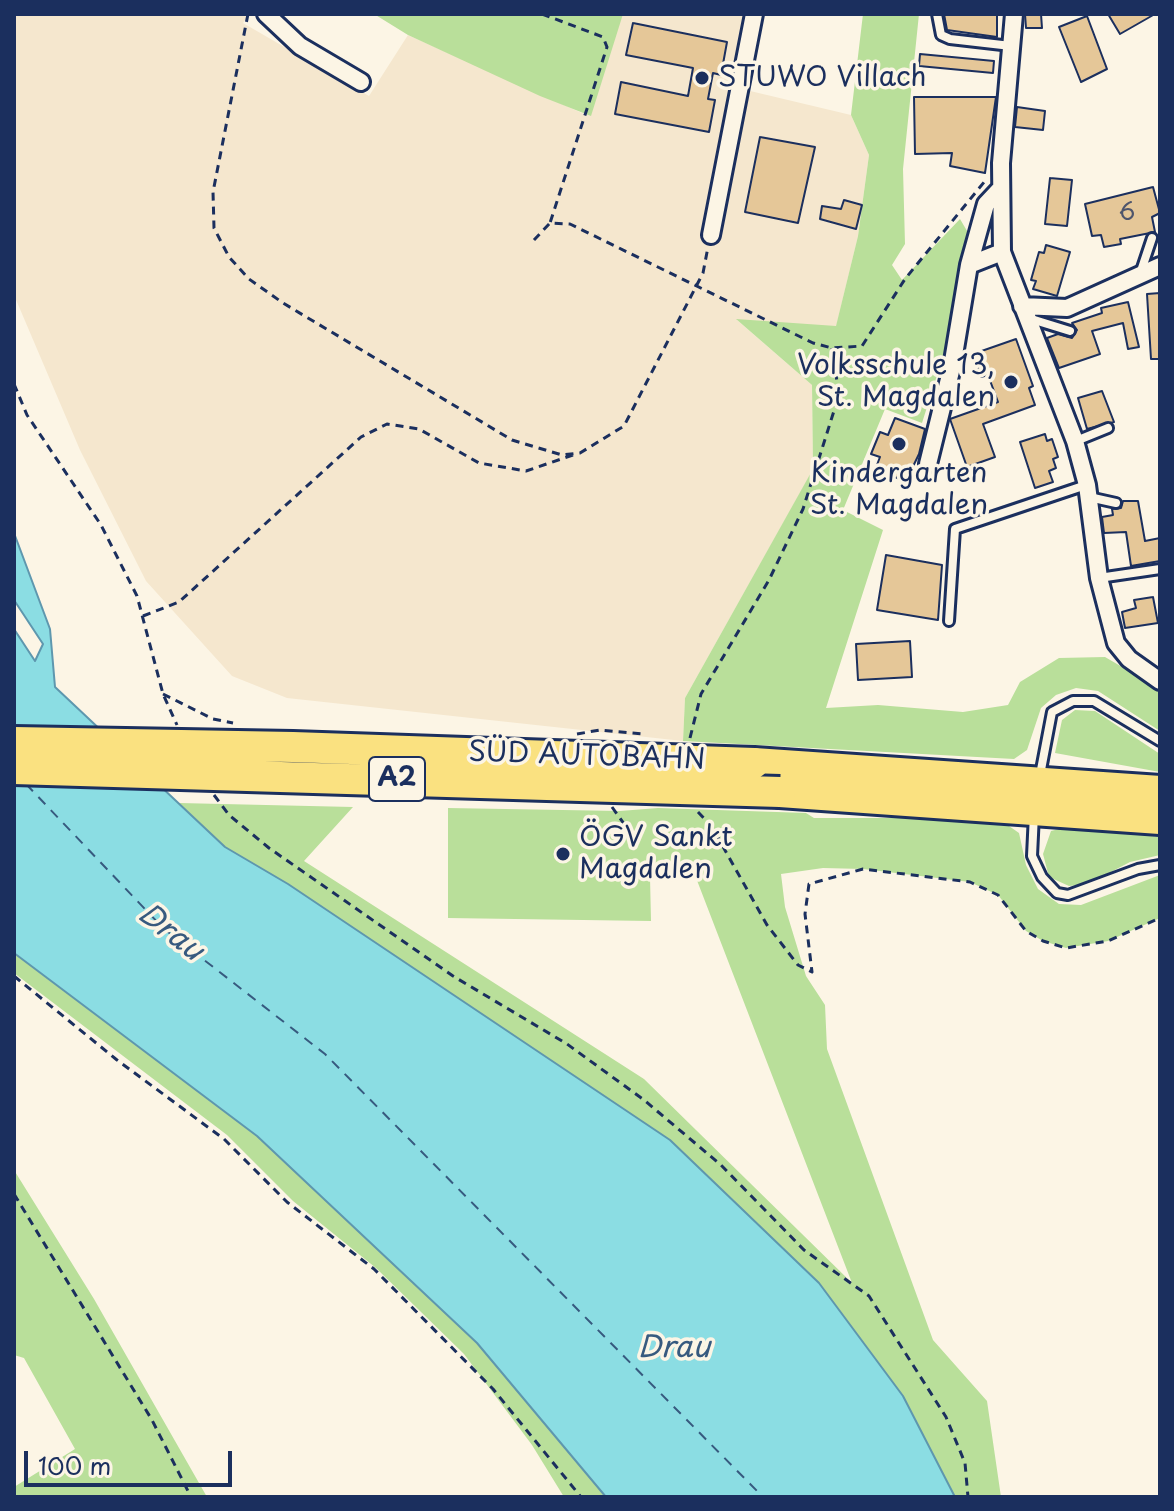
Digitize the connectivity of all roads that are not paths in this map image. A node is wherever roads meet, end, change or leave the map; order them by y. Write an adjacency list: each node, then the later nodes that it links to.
1 (266, 14): 6 (street)
2 (754, 14): 8 (street)
3 (937, 14): 5 (lane)
4 (1014, 14): 5 (street)
5 (1012, 46): 7 (street)
6 (361, 82)
7 (1001, 188): 10 (street); 11 (street)
8 (711, 235)
9 (1152, 238): 13 (lane)
10 (1002, 252): 11 (street); 14 (street)
11 (969, 265): 18 (street)
12 (1160, 266): 13 (street)
13 (1140, 275): 14 (street)
14 (1025, 312): 15 (lane); 17 (street)
15 (1070, 331)
16 (1108, 428): 17 (lane)
17 (1075, 441): 19 (street)
18 (928, 464)
19 (1088, 491): 20 (lane); 22 (street); 23 (lane)
20 (1116, 503)
21 (1160, 569): 22 (lane)
22 (1099, 578): 24 (street)
23 (949, 621)
24 (1160, 681)
25 (1160, 741): 29 (lane)
26 (14, 742): 29 (highway, SÜD AUTOBAHN / A2, bridge)
27 (14, 769): 29 (highway, SÜD AUTOBAHN / A2, bridge)
28 (1160, 791): 29 (highway, SÜD AUTOBAHN / A2)
29 (1037, 794): 30 (highway, SÜD AUTOBAHN / A2); 31 (lane)
30 (1160, 819)
31 (1160, 865)

